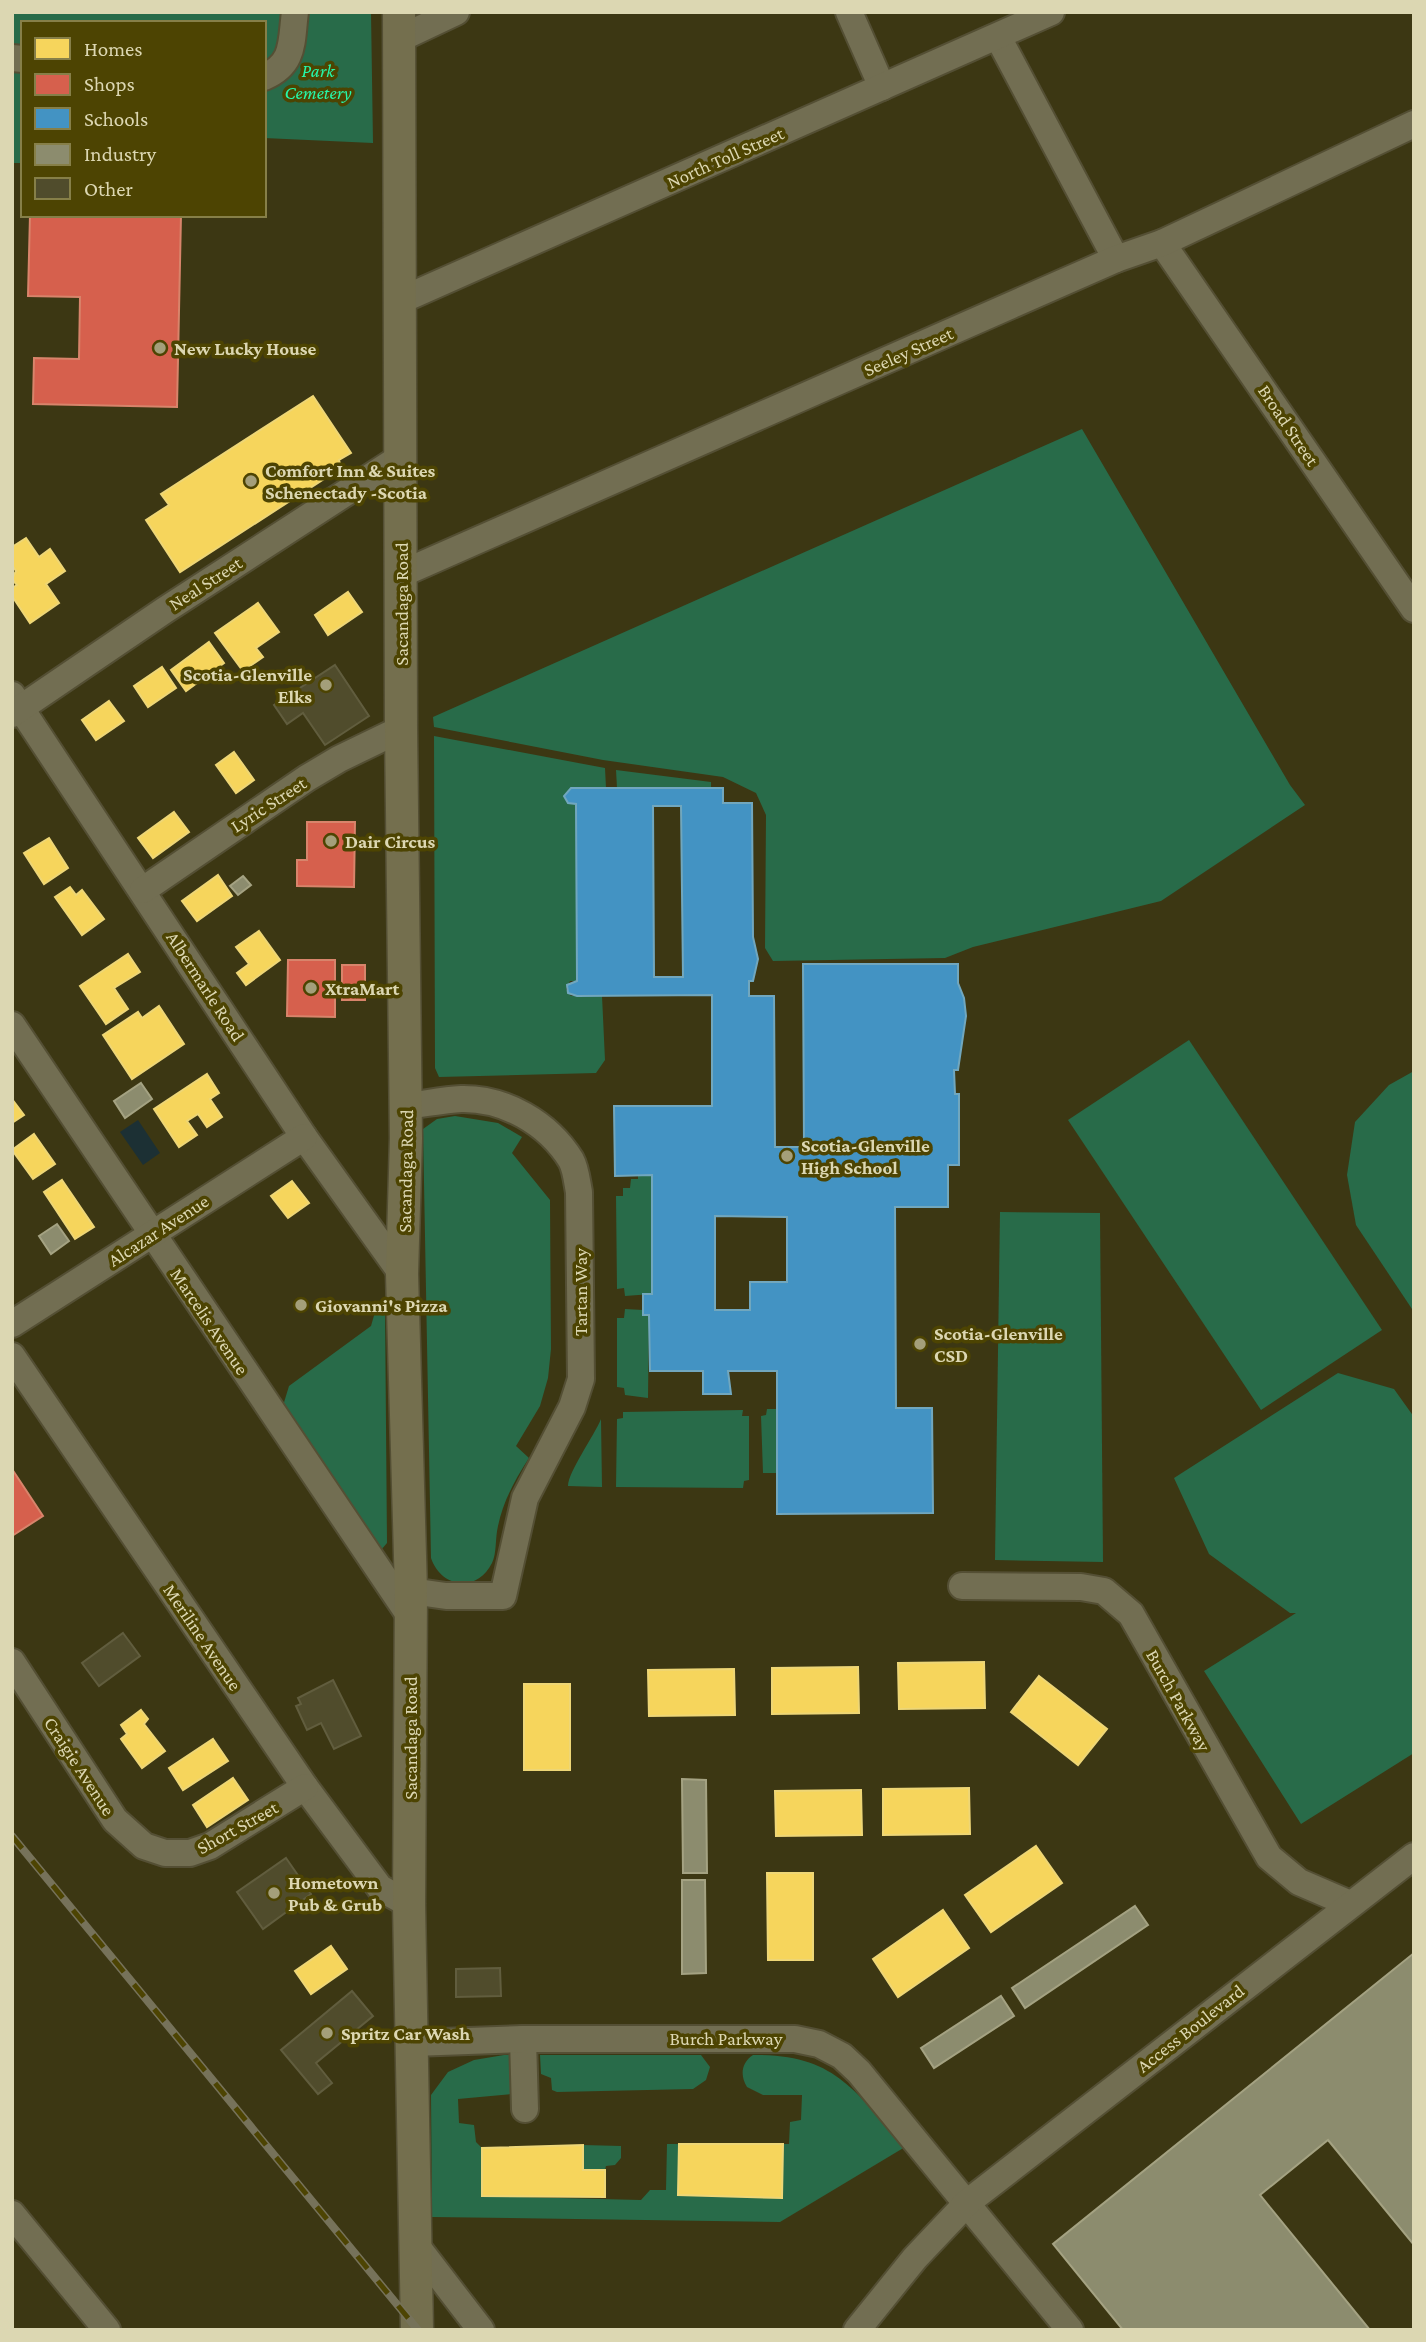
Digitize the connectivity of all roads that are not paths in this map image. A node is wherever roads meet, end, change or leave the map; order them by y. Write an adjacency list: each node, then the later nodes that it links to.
1 (295, 12): 7 (street)
2 (456, 12): 5 (street)
3 (849, 12): 8 (street)
4 (1051, 12): 6 (street, North Toll Street)
5 (399, 25): 12 (main road, Sacandaga Road)
6 (998, 37): 8 (street, North Toll Street); 11 (street)
7 (266, 77)
8 (882, 87): 12 (street, North Toll Street)
9 (1414, 124): 10 (street, Seeley Street)
10 (1162, 243): 11 (street, Seeley Street); 15 (street, Broad Street)
11 (1116, 259): 14 (street, Seeley Street)
12 (399, 301): 13 (main road, Sacandaga Road)
13 (401, 457): 14 (main road, Sacandaga Road); 16 (street, Neal Street)
14 (401, 574): 17 (main road, Sacandaga Road)
15 (1414, 609)
16 (15, 706): 18 (street, Albermarle Road)
17 (401, 729): 18 (street, Lyric Street); 20 (main road, Sacandaga Road)
18 (143, 890): 21 (street, Albermarle Road)
19 (12, 1025): 22 (street, Marcelis Avenue)
20 (406, 1106): 23 (main road, Sacandaga Road); 27 (street, Tartan Way)
21 (304, 1137): 22 (street, Alcazar Avenue); 23 (street, Albermarle Road)
22 (151, 1234): 24 (street, Alcazar Avenue); 27 (street, Marcelis Avenue)
23 (402, 1274): 27 (main road, Sacandaga Road)
24 (12, 1324)
25 (12, 1356): 29 (street, Meriline Avenue)
26 (962, 1586): 33 (street, Burch Parkway)
27 (411, 1603): 32 (main road, Sacandaga Road)
28 (12, 1662): 30 (street, Craigie Avenue)
29 (305, 1787): 30 (street, Short Street); 32 (street, Meriline Avenue)
30 (165, 1853)
31 (1414, 1856): 33 (street, Access Boulevard)
32 (409, 1904): 35 (main road, Sacandaga Road)
33 (1350, 1904): 37 (street, Access Boulevard)
34 (523, 2039): 35 (street, Burch Parkway); 36 (street); 37 (street, Burch Parkway)
35 (413, 2043): 39 (main road, Sacandaga Road)
36 (525, 2109)
37 (968, 2202): 43 (street, Access Boulevard); 44 (street, Burch Parkway)
38 (12, 2214): 40 (street)
39 (415, 2244): 41 (main road, Sacandaga Road); 42 (street)
40 (107, 2330)
41 (416, 2330)
42 (481, 2330)
43 (857, 2330)
44 (1070, 2330)

